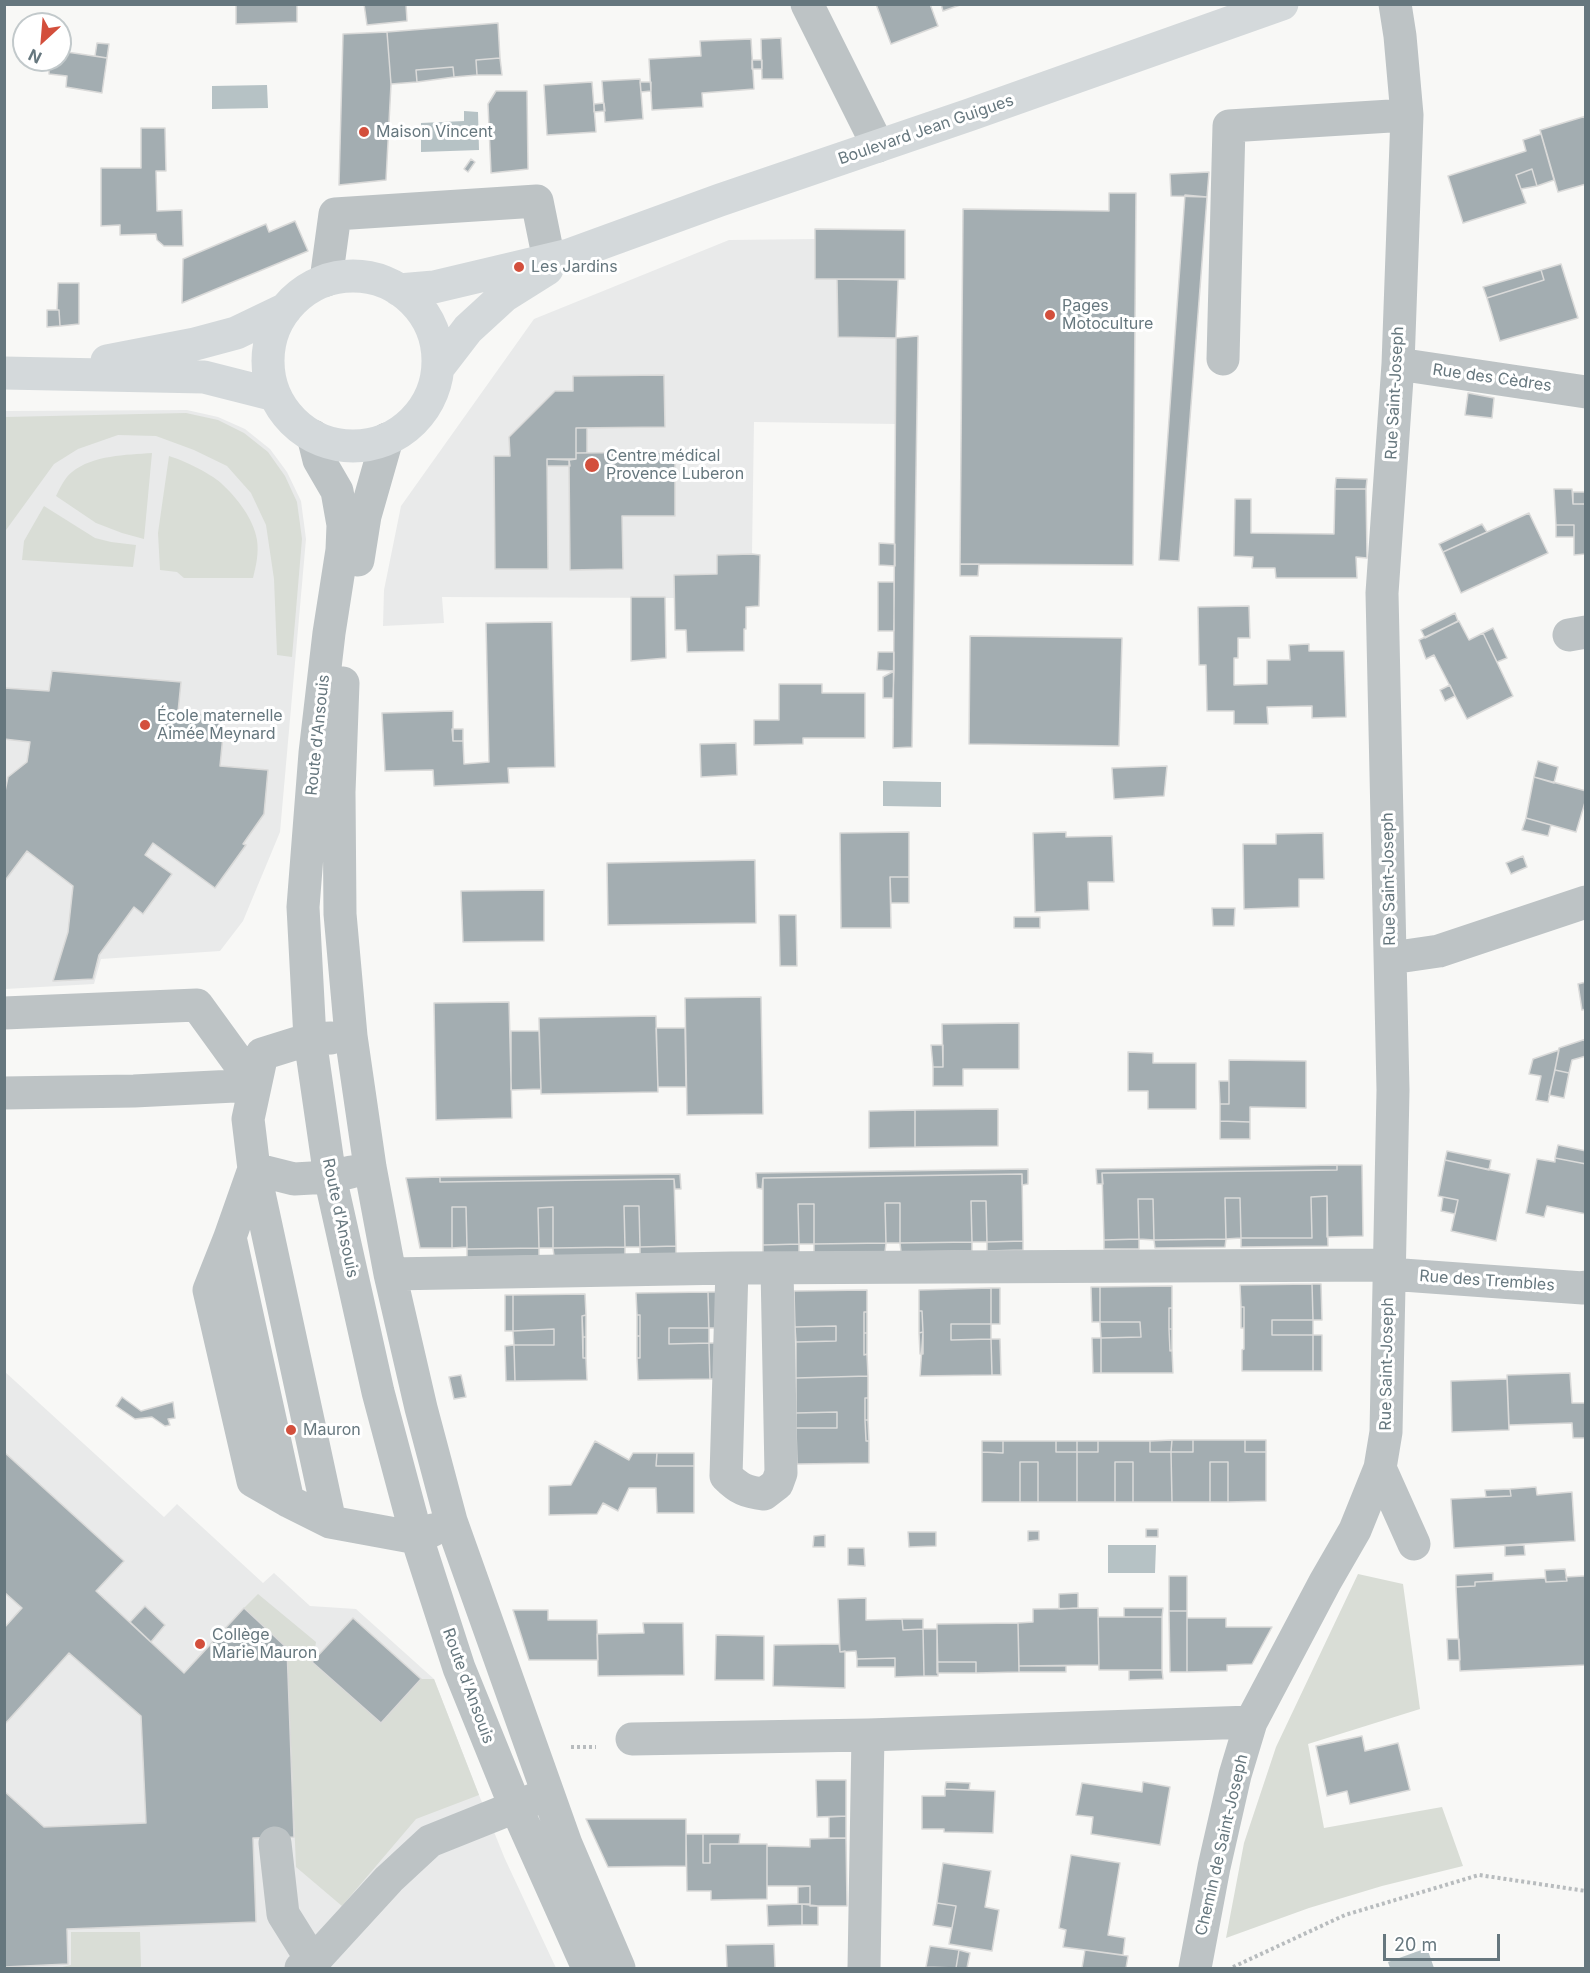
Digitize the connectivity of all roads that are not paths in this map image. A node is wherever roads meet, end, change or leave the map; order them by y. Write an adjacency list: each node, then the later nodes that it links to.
1 (807, 4): 5 (street)
2 (1395, 4): 4 (street, Rue Saint-Joseph)
3 (1280, 5): 5 (main road, Boulevard Jean Guigues)
4 (1407, 115): 10 (street); 11 (street, Rue Saint-Joseph)
5 (878, 146): 6 (main road, Boulevard Jean Guigues)
6 (559, 257): 7 (street); 8 (main road, Boulevard Jean Guigues); 12 (main road, Boulevard Jean Guigues)
7 (326, 280): 8 (main road); 9 (main road)
8 (399, 290): 12 (main road)
9 (286, 309): 14 (main road); 16 (main road)
10 (1223, 359)
11 (1398, 364): 15 (street, Rue des Cèdres); 20 (street, Rue Saint-Joseph)
12 (438, 368): 18 (main road)
13 (4, 373): 14 (main road)
14 (41, 373): 16 (main road)
15 (1586, 392)
16 (275, 395): 17 (main road)
17 (313, 436): 18 (main road); 23 (street, Route d'Ansouis)
18 (387, 439): 22 (street, Route d'Ansouis)
19 (1586, 902): 20 (street)
20 (1391, 958): 31 (street, Rue Saint-Joseph)
21 (4, 1013): 24 (street)
22 (351, 1036): 23 (street); 26 (street, Route d'Ansouis)
23 (310, 1039): 24 (street); 28 (street, Route d'Ansouis)
24 (255, 1085): 25 (street); 27 (street)
25 (4, 1093)
26 (370, 1167): 28 (street); 32 (street, Route d'Ansouis)
27 (254, 1168): 28 (street); 36 (street); 36 (street)
28 (330, 1177): 37 (street, Route d'Ansouis)
29 (732, 1268): 30 (street, Rue des Trembles); 30 (street); 32 (street, Rue des Trembles)
30 (777, 1268): 31 (street, Rue des Trembles)
31 (1389, 1270): 33 (street, Rue des Trembles); 34 (street, Rue Saint-Joseph)
32 (390, 1274): 35 (street, Route d'Ansouis)
33 (1586, 1287)
34 (1380, 1468): 38 (street); 39 (street, Rue Saint-Joseph)
35 (451, 1521): 37 (street); 42 (street, Route d'Ansouis)
36 (330, 1522): 37 (street)
37 (417, 1538): 43 (street, Route d'Ansouis)
38 (1414, 1544)
39 (1251, 1722): 40 (street); 49 (street, Chemin de Saint-Joseph)
40 (868, 1735): 41 (street); 48 (street)
41 (632, 1739)
42 (548, 1794): 43 (street); 47 (street, Route d'Ansouis)
43 (515, 1806): 45 (street); 46 (street, Route d'Ansouis)
44 (275, 1843): 45 (street)
45 (307, 1965)
46 (588, 1968)
47 (619, 1968)
48 (864, 1968)
49 (1195, 1968)

